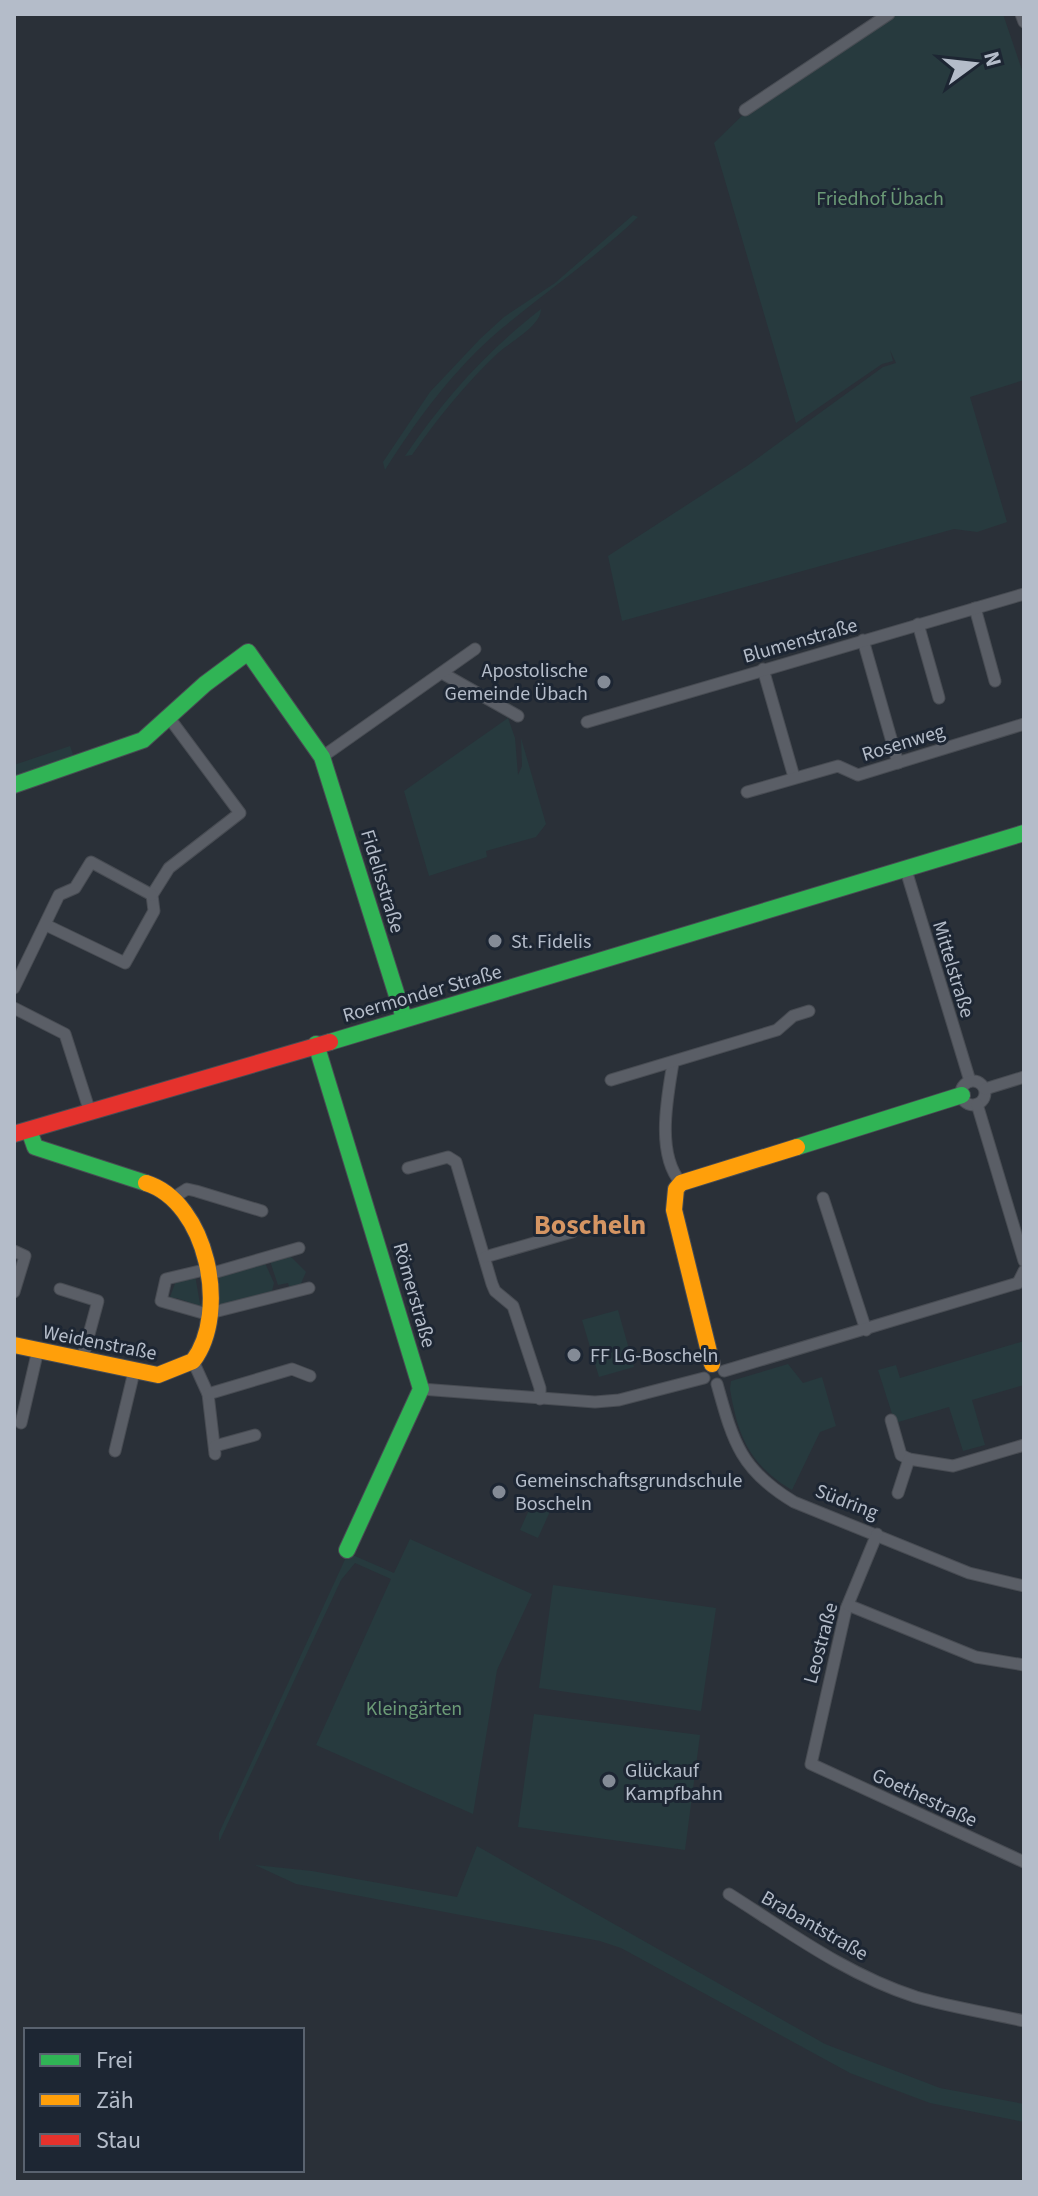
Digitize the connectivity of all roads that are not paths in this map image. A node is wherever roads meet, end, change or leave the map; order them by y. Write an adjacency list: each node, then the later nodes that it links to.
1 (889, 14): 4 (street)
2 (1021, 14): 3 (street)
3 (1024, 22)
4 (745, 110)
5 (1024, 594): 6 (street, Blumenstraße)
6 (975, 608): 7 (street, Blumenstraße); 12 (street)
7 (918, 624): 8 (street, Blumenstraße); 13 (street)
8 (863, 640): 10 (street, Blumenstraße); 19 (street)
9 (475, 649): 11 (street)
10 (763, 669): 16 (street, Blumenstraße); 20 (street)
11 (442, 673): 14 (street); 18 (street)
12 (995, 681)
13 (939, 698)
14 (518, 716)
15 (170, 719): 18 (street, Fidelisstraße); 21 (street); 25 (street)
16 (587, 722)
17 (1024, 724): 19 (street, Rosenweg)
18 (322, 757): 30 (street, Fidelisstraße)
19 (898, 763): 20 (street, Rosenweg)
20 (794, 777): 22 (street, Rosenweg)
21 (14, 785)
22 (747, 792)
23 (1024, 833): 24 (street, Roermonder Straße)
24 (905, 867): 30 (street, Roermonder Straße); 35 (street, Mittelstraße)
25 (152, 895): 26 (street); 26 (street)
26 (46, 925): 27 (street)
27 (14, 988)
28 (14, 1008): 38 (street)
29 (809, 1011): 32 (street)
30 (404, 1018): 31 (street, Roermonder Straße)
31 (316, 1044): 38 (street, Roermonder Straße); 64 (street, Römerstraße)
32 (673, 1063): 34 (street); 41 (street)
33 (1024, 1077): 36 (street)
34 (611, 1080)
35 (966, 1088): 36 (street); 37 (street); 41 (street)
36 (985, 1089): 37 (street)
37 (977, 1104): 49 (street)
38 (90, 1112): 39 (street, Roermonder Straße)
39 (22, 1132): 42 (street)
40 (408, 1168): 48 (street)
41 (681, 1183): 61 (street)
42 (176, 1196): 44 (street); 50 (street)
43 (823, 1198): 56 (street)
44 (262, 1211)
45 (572, 1232): 48 (street)
46 (299, 1248): 50 (street)
47 (14, 1251): 54 (street)
48 (485, 1257): 66 (street)
49 (1024, 1261)
50 (205, 1272): 55 (street); 55 (street)
51 (1022, 1282): 56 (street)
52 (309, 1288): 55 (street)
53 (60, 1289): 59 (street)
54 (14, 1292)
55 (210, 1314): 60 (street)
56 (866, 1330): 61 (street)
57 (14, 1345): 58 (street, Weidenstraße)
58 (38, 1350): 59 (street, Weidenstraße); 68 (street)
59 (82, 1360): 62 (street, Weidenstraße)
60 (193, 1361): 62 (street, Weidenstraße); 65 (street)
61 (714, 1371): 66 (street); 74 (street, Südring)
62 (134, 1372): 71 (street)
63 (310, 1376): 65 (street)
64 (421, 1389): 66 (street); 75 (street)
65 (208, 1394): 69 (street)
66 (540, 1399)
67 (891, 1420): 72 (street)
68 (21, 1423)
69 (255, 1435)
70 (1024, 1445): 72 (street)
71 (115, 1451)
72 (909, 1459): 73 (street)
73 (898, 1493)
74 (877, 1534): 76 (street, Südring); 77 (street, Leostraße)
75 (347, 1550)
76 (1024, 1586)
77 (848, 1605): 78 (street); 79 (street, Leostraße)
78 (1024, 1665)
79 (811, 1764): 80 (street, Goethestraße)
80 (1024, 1862)
81 (729, 1894): 82 (street, Brabantstraße)
82 (1024, 2021)

